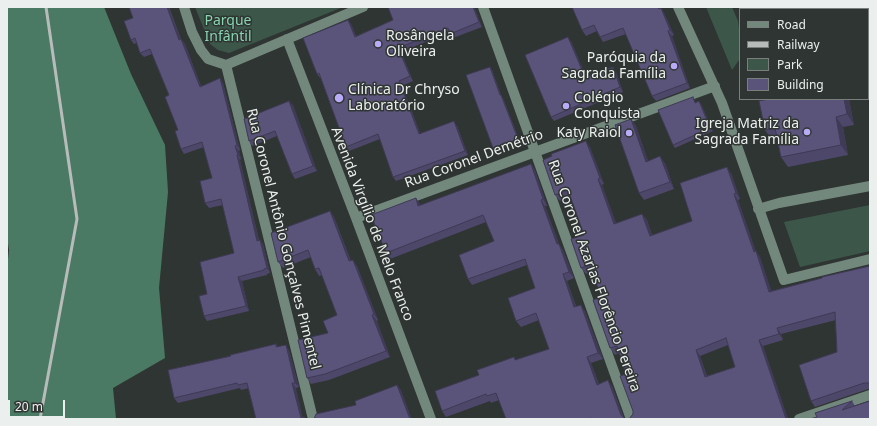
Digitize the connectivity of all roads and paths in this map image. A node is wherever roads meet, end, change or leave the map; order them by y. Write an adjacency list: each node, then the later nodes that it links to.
1 (184, 7): 6 (street)
2 (362, 7): 5 (street)
3 (483, 7): 8 (street, Rua Coronel Azarias Florêncio Pereira)
4 (678, 7): 7 (street)
5 (287, 39): 6 (street); 11 (street, Avenida Virgílio de Melo Franco)
6 (226, 65): 14 (street, Rua Coronel Antônio Gonçalves Pimentel)
7 (715, 86): 8 (street, Rua Coronel Demétrio); 10 (street)
8 (535, 152): 11 (street, Rua Coronel Demétrio); 16 (street, Rua Coronel Azarias Florêncio Pereira)
9 (870, 186): 10 (street)
10 (758, 209): 12 (street)
11 (356, 218): 15 (street, Avenida Virgílio de Melo Franco)
12 (870, 259)
13 (870, 395): 17 (street)
14 (313, 419)
15 (431, 419)
16 (631, 419)
17 (799, 419)

